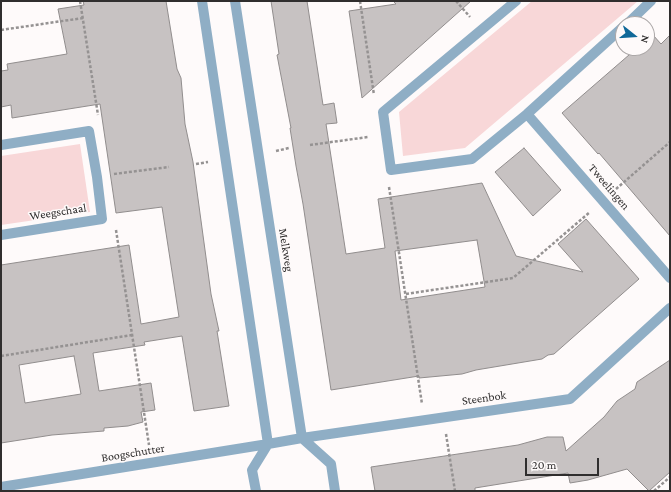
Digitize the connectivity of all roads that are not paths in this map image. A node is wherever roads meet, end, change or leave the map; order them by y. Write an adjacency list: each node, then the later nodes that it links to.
1 (202, 1): 13 (street)
2 (235, 1): 12 (street, Melkweg)
3 (516, 1): 7 (street)
4 (651, 1): 5 (street)
5 (635, 16)
6 (615, 34): 7 (street)
7 (527, 114): 10 (street, Tweelingen)
8 (1, 145): 9 (street, Weegschaal)
9 (1, 235)
10 (670, 278)
11 (670, 308): 12 (street, Steenbok)
12 (302, 438): 13 (street, Steenbok); 16 (street)
13 (268, 444): 14 (street, Boogschutter); 15 (street)
14 (1, 487)
15 (256, 491)
16 (335, 491)

